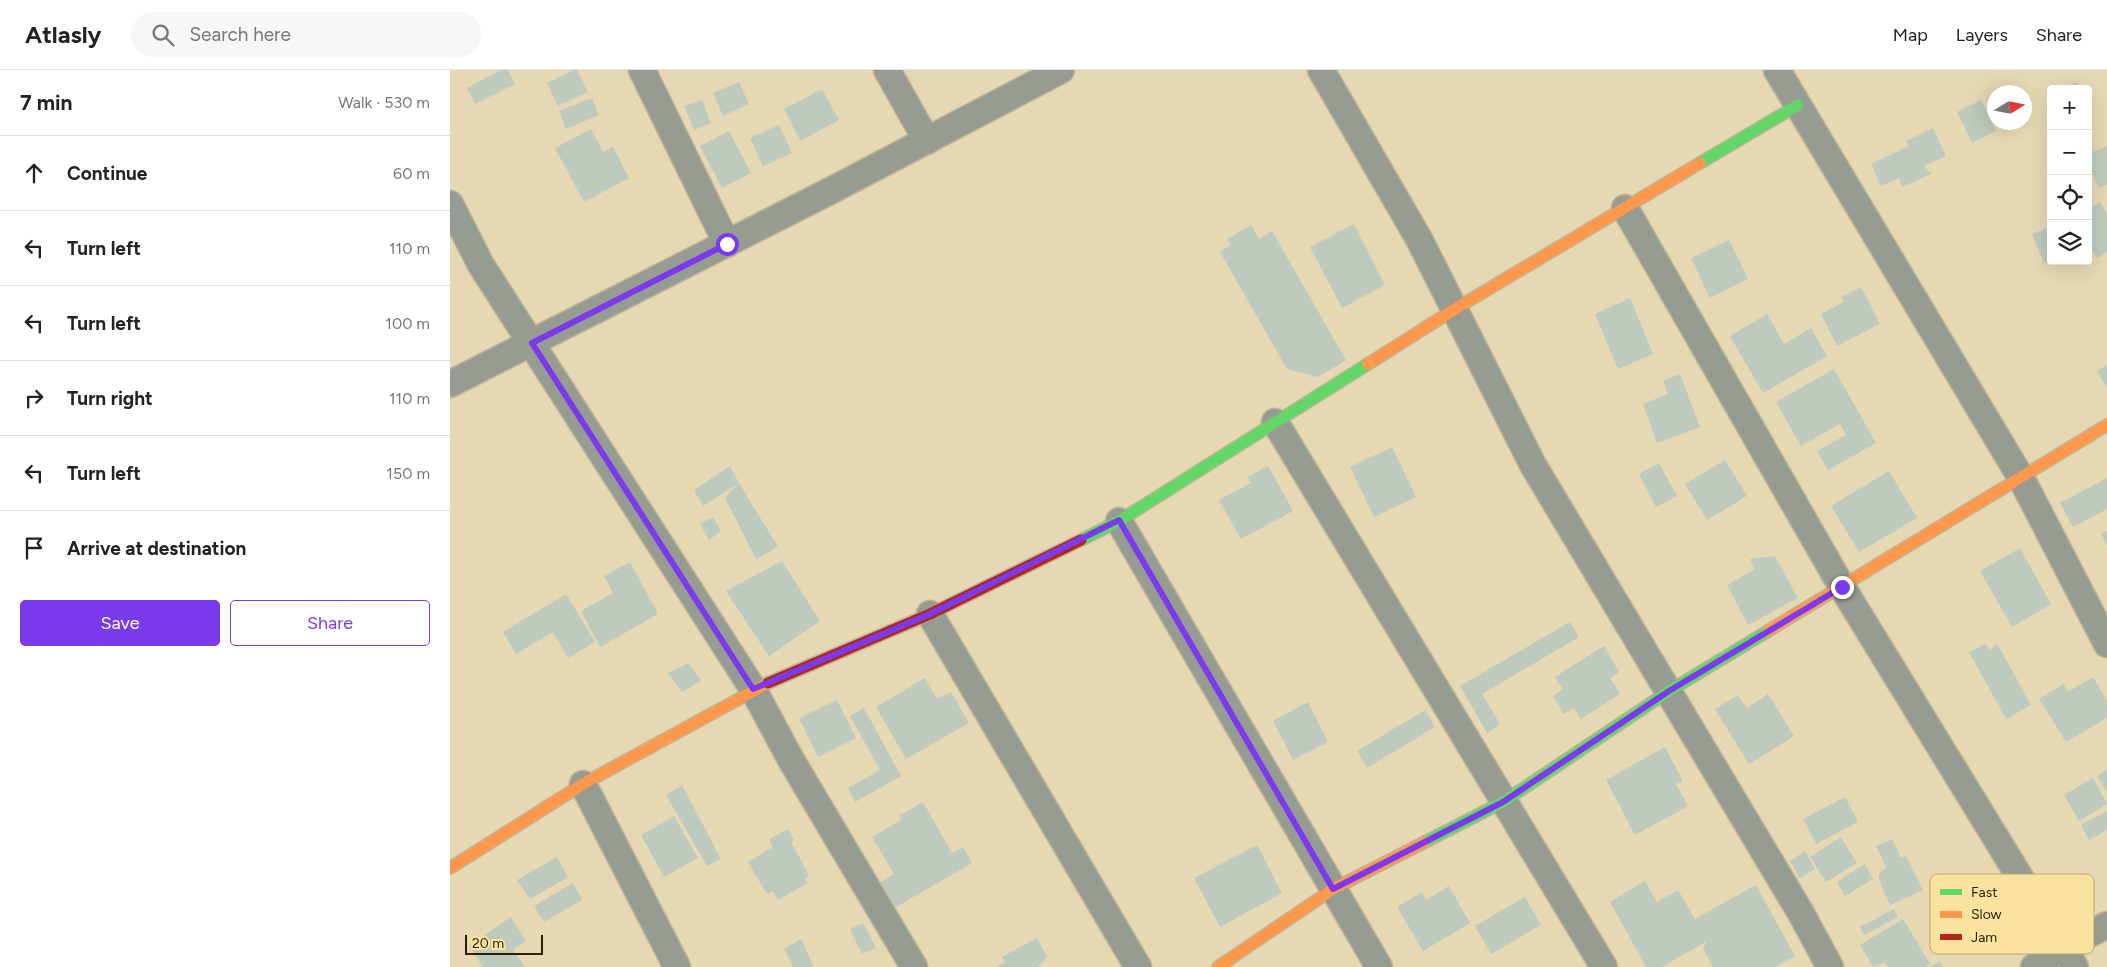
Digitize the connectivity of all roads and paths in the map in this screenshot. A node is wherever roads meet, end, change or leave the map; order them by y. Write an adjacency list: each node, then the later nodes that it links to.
1 (642, 70): 10 (street)
2 (887, 70): 7 (street)
3 (1061, 70): 7 (street)
4 (1322, 70): 11 (street)
5 (1777, 70): 6 (street)
6 (1798, 105): 9 (street); 16 (street)
7 (927, 141): 10 (street)
8 (450, 204): 12 (street)
9 (1625, 208): 11 (street); 18 (street)
10 (727, 244): 12 (street)
11 (1455, 309): 14 (street); 22 (street)
12 (532, 343): 13 (street); 21 (street)
13 (450, 384)
14 (1275, 422): 17 (street); 24 (street)
15 (2107, 425): 16 (street)
16 (2020, 476): 18 (street); 20 (street)
17 (1119, 520): 19 (street); 27 (street)
18 (1842, 587): 22 (street); 26 (street)
19 (930, 614): 21 (street); 33 (street)
20 (2107, 644)
21 (753, 689): 23 (street); 32 (street)
22 (1669, 691): 24 (street); 37 (street)
23 (583, 784): 25 (street); 31 (street)
24 (1503, 802): 27 (street); 36 (street)
25 (450, 868)
26 (2018, 874)
27 (1333, 889): 34 (street); 35 (street)
28 (2107, 926): 29 (street)
29 (2094, 937)
30 (2069, 957): 38 (street)
31 (676, 967)
32 (914, 967)
33 (1138, 967)
34 (1218, 967)
35 (1380, 967)
36 (1604, 967)
37 (1830, 967)
38 (2034, 967)

